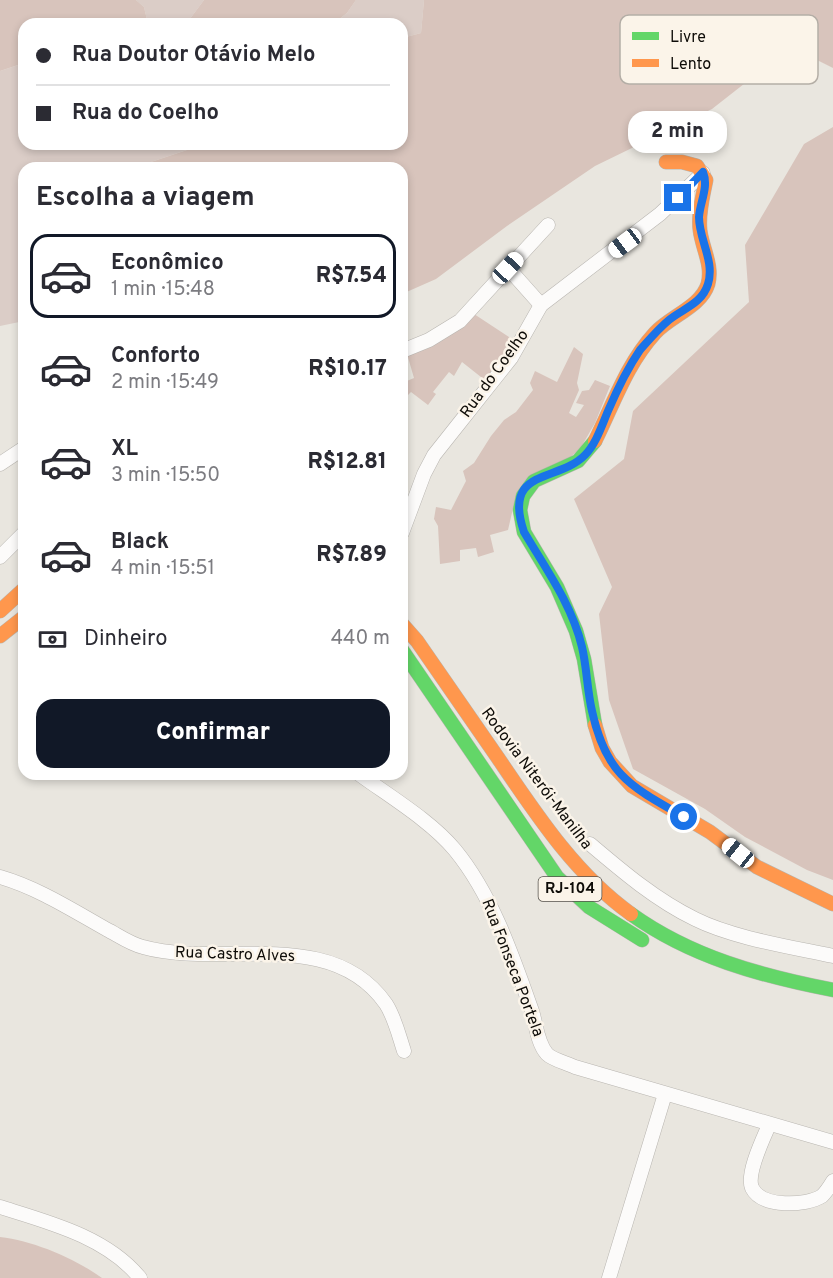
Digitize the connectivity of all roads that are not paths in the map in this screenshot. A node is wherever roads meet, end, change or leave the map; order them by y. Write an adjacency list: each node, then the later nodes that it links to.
1 (666, 162): 2 (main road)
2 (703, 172): 5 (street, Rua do Coelho); 21 (main road)
3 (548, 225): 4 (street)
4 (508, 268): 5 (street); 6 (street)
5 (541, 305): 9 (street, Rua do Coelho)
6 (408, 349)
7 (18, 452): 8 (street)
8 (0, 464)
9 (408, 518)
10 (18, 539): 11 (street)
11 (0, 556)
12 (18, 594): 13 (main road)
13 (0, 611)
14 (18, 622): 16 (main road)
15 (408, 630): 24 (main road, Rodovia Niterói-Manilha / RJ-104)
16 (0, 636)
17 (408, 659): 22 (main road, RJ-104)
18 (368, 780): 26 (street, Rua Fonseca Portela)
19 (590, 844): 23 (street)
20 (0, 877): 25 (street, Rua Castro Alves)
21 (833, 904)
22 (656, 948)
23 (833, 956)
24 (833, 990)
25 (404, 1051)
26 (665, 1094): 27 (street, Rua Fonseca Portela); 32 (street)
27 (769, 1125): 28 (street, Rua Fonseca Portela); 29 (street)
28 (833, 1142)
29 (833, 1181)
30 (0, 1207): 31 (street)
31 (140, 1278)
32 (609, 1278)

